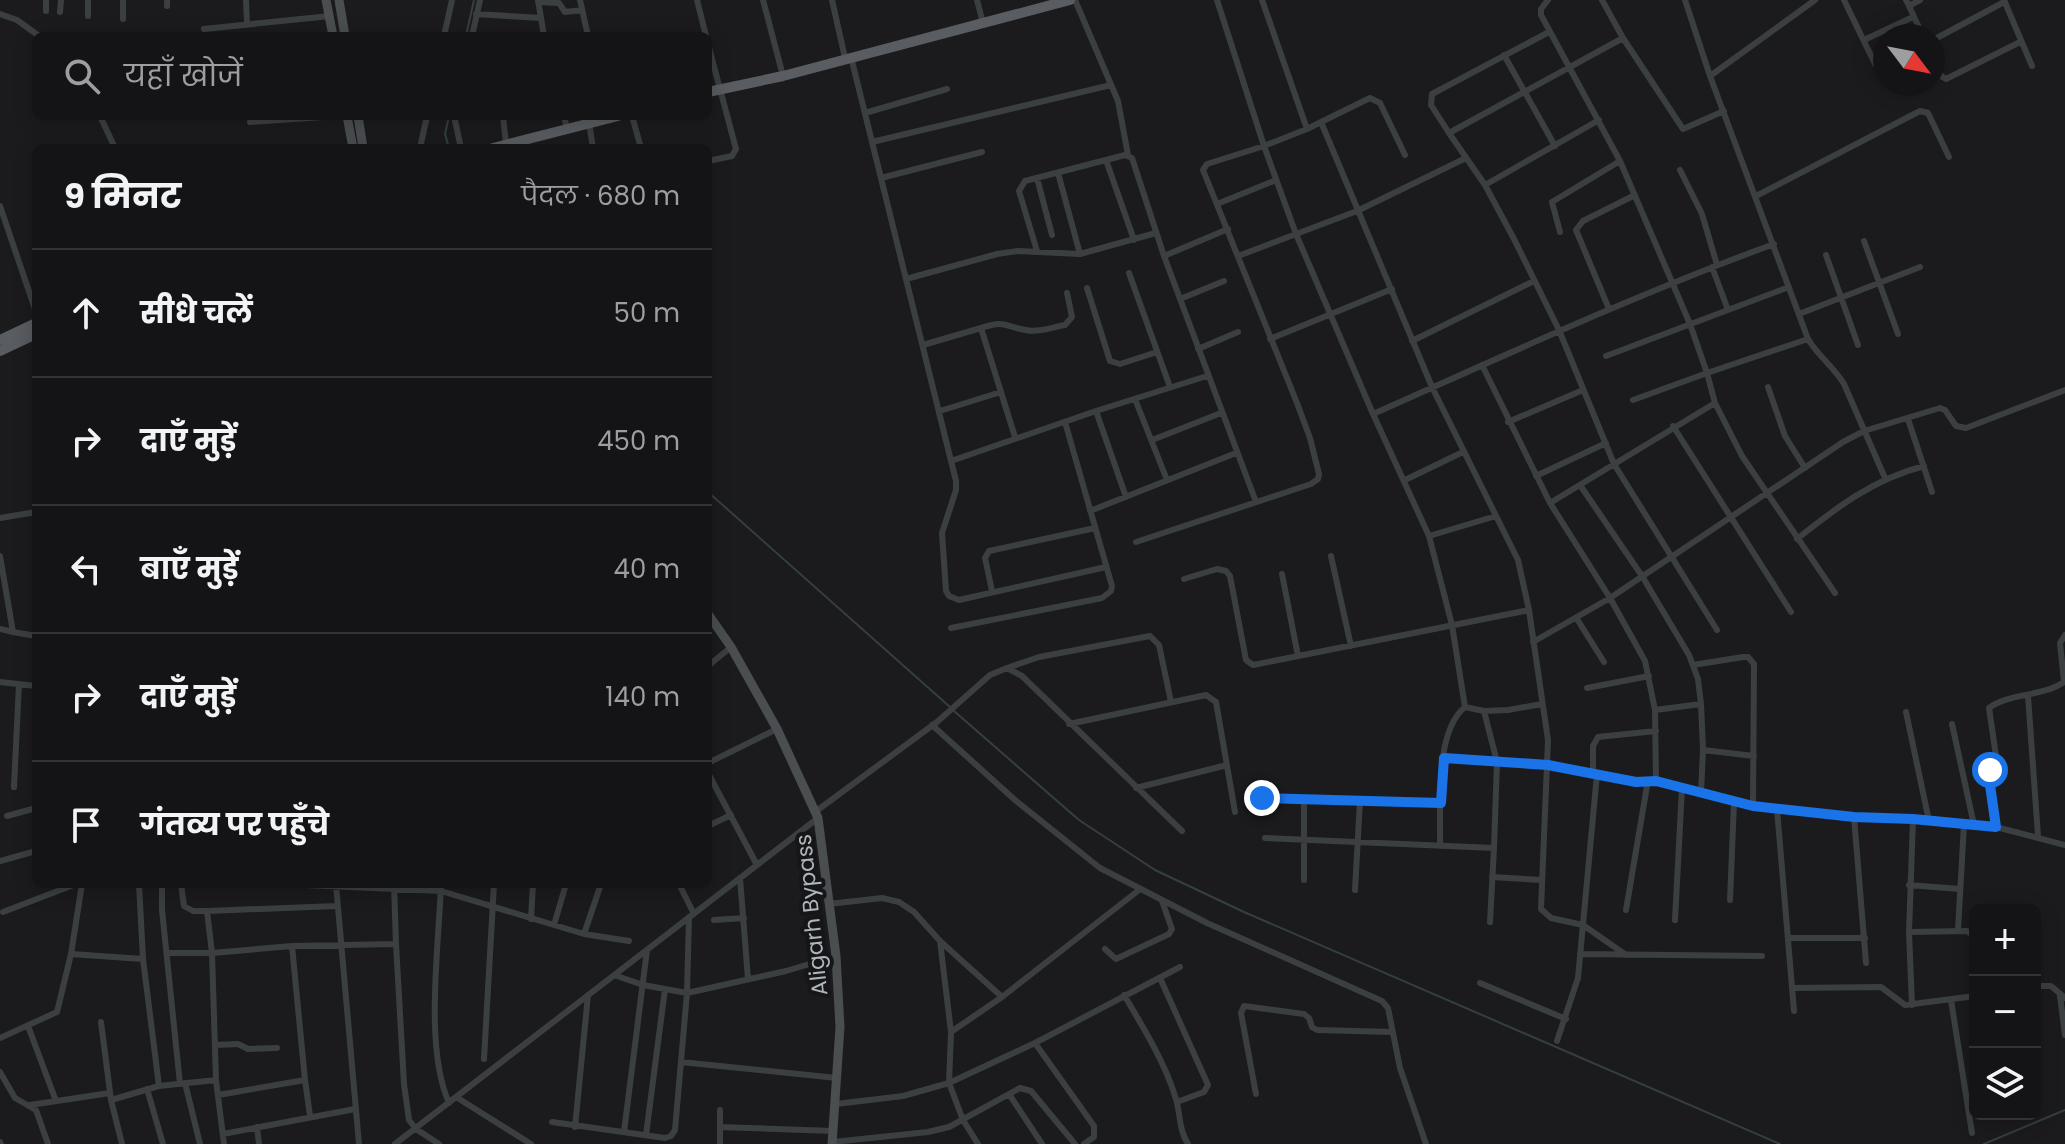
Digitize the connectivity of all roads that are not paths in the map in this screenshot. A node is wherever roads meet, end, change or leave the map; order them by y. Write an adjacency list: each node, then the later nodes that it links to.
1 (46, 0): 28 (street)
2 (61, 0): 29 (street)
3 (88, 0): 32 (street)
4 (123, 0): 36 (street)
5 (246, 0): 38 (street)
6 (326, 0): 33 (main road)
7 (339, 0): 43 (main road)
8 (452, 0): 44 (street)
9 (480, 0): 31 (street)
10 (580, 0): 27 (street)
11 (697, 0): 48 (street)
12 (763, 0): 59 (street)
13 (977, 0): 37 (street)
14 (1072, 0): 37 (main road); 62 (street)
15 (1217, 0): 95 (street)
16 (1262, 0): 83 (street)
17 (1548, 0): 49 (street)
18 (1602, 0): 51 (street)
19 (1685, 0): 60 (street)
20 (1815, 0): 60 (street)
21 (1844, 0): 52 (street)
22 (1920, 0): 26 (street)
23 (538, 1): 27 (street); 35 (street)
24 (834, 1): 55 (street)
25 (2004, 1): 50 (street); 53 (street)
26 (1907, 3): 34 (street)
27 (582, 10): 47 (street)
28 (46, 11)
29 (60, 12)
30 (0, 14): 41 (street)
31 (476, 14): 35 (street); 45 (street)
32 (88, 16)
33 (330, 16): 38 (street); 42 (main road)
34 (1913, 17): 39 (street); 52 (street)
35 (540, 18): 46 (street)
36 (123, 19)
37 (983, 23): 55 (main road)
38 (247, 24): 40 (street)
39 (1917, 24)
40 (204, 29)
41 (34, 32)
42 (332, 32)
43 (344, 32)
44 (445, 32)
45 (473, 32)
46 (543, 32)
47 (587, 32)
48 (705, 32)
49 (1549, 32): 54 (street); 58 (street)
50 (1945, 33)
51 (1623, 38): 58 (street); 66 (street)
52 (1864, 40): 56 (street)
53 (2020, 42): 57 (street); 61 (street)
54 (1504, 55): 65 (street); 84 (street)
55 (848, 58): 59 (main road); 67 (street)
56 (1873, 60)
57 (2032, 66)
58 (1569, 67): 65 (street); 78 (street)
59 (783, 76): 64 (main road)
60 (1710, 76): 66 (street)
61 (1945, 78)
62 (1111, 85): 85 (street); 98 (street)
63 (947, 89): 67 (street)
64 (713, 90): 102 (street)
65 (1525, 93): 84 (street); 96 (street)
66 (1724, 111): 112 (street)
67 (865, 113): 85 (street)
68 (102, 120): 86 (street)
69 (279, 120): 79 (street)
70 (348, 120): 87 (main road)
71 (359, 120): 88 (main road)
72 (426, 120): 89 (street)
73 (455, 120): 90 (street)
74 (502, 120): 91 (street)
75 (565, 120): 82 (street)
76 (597, 120): 81 (main road)
77 (633, 120): 94 (street)
78 (1599, 120): 96 (street); 104 (street)
79 (250, 122)
80 (1321, 122): 83 (street); 99 (street); 115 (street)
81 (589, 123): 82 (main road); 93 (street)
82 (567, 129): 92 (main road)
83 (1307, 129): 95 (street)
84 (1449, 133): 101 (street)
85 (872, 142): 107 (street)
86 (113, 144)
87 (352, 144)
88 (362, 144)
89 (421, 144)
90 (460, 144)
91 (498, 144)
92 (510, 144)
93 (592, 144)
94 (640, 144)
95 (1264, 146): 109 (street); 113 (street)
96 (1555, 146): 110 (street)
97 (982, 152): 107 (street)
98 (1128, 155): 103 (street); 118 (street)
99 (1405, 155)
100 (1949, 157): 112 (street)
101 (1466, 158): 110 (street); 115 (street)
102 (712, 160)
103 (1106, 160): 106 (street); 121 (street)
104 (1620, 161): 111 (street); 117 (street)
105 (1680, 170): 129 (street)
106 (1058, 173): 108 (street); 125 (street)
107 (881, 178): 132 (street)
108 (1037, 178): 120 (street); 124 (street)
109 (1276, 180): 113 (street); 119 (street)
110 (1485, 185): 134 (street)
111 (1635, 195): 135 (street); 144 (street)
112 (1756, 196): 123 (street)
113 (1217, 204): 116 (street)
114 (0, 206): 143 (street)
115 (1357, 211): 119 (street); 139 (street)
116 (1228, 229): 127 (street); 128 (street)
117 (1560, 232)
118 (1156, 233): 121 (street); 127 (street)
119 (1296, 234): 128 (street); 147 (street)
120 (1052, 235)
121 (1134, 240): 125 (street)
122 (1864, 241): 136 (street)
123 (1774, 244): 129 (street); 137 (street)
124 (1037, 251): 125 (street); 132 (street)
125 (1080, 254)
126 (1826, 255): 141 (street)
127 (1164, 256): 142 (street)
128 (1238, 256): 155 (street)
129 (1715, 266): 135 (street); 145 (street)
130 (1920, 267): 136 (street)
131 (1129, 273): 163 (street)
132 (906, 279): 159 (street)
133 (1224, 281): 142 (street)
134 (1534, 281): 151 (street); 158 (street)
135 (1672, 282): 144 (street); 148 (street)
136 (1879, 283): 141 (street); 153 (street)
137 (1789, 287): 145 (street); 146 (street)
138 (1087, 288): 163 (street)
139 (1392, 289): 147 (street); 158 (street)
140 (1067, 293): 150 (street)
141 (1841, 297): 146 (street); 160 (street)
142 (1180, 299): 161 (street)
143 (32, 300)
144 (1609, 309): 151 (street)
145 (1728, 310): 148 (street)
146 (1799, 314): 156 (street)
147 (1330, 316): 155 (street); 180 (street)
148 (1690, 324): 164 (street); 166 (street)
149 (32, 325): 157 (main road)
150 (981, 328): 159 (street); 173 (street)
151 (1559, 330): 165 (street); 171 (street)
152 (1238, 332): 161 (street)
153 (1898, 334)
154 (32, 336): 162 (main road)
155 (1270, 339): 203 (street)
156 (1808, 339): 166 (street); 185 (street)
157 (0, 340)
158 (1412, 341): 169 (street)
159 (923, 345): 177 (street)
160 (1858, 345)
161 (1198, 349): 167 (street)
162 (0, 351)
163 (1157, 352): 168 (street)
164 (1606, 356)
165 (1482, 365): 169 (street); 183 (street)
166 (1707, 373): 175 (street); 176 (street)
167 (1207, 376): 168 (street); 179 (street)
168 (1170, 387): 174 (street)
169 (1432, 387): 180 (street); 189 (street)
170 (1768, 387): 194 (street)
171 (1583, 390): 183 (street); 188 (street)
172 (2065, 390): 181 (street)
173 (1001, 392): 177 (street); 186 (street)
174 (1135, 399): 178 (street); 187 (street)
175 (1633, 400)
176 (1715, 403): 184 (street); 201 (street)
177 (940, 411): 191 (street)
178 (1096, 411): 182 (street); 202 (street)
179 (1221, 413): 187 (street); 190 (street)
180 (1373, 414): 198 (street)
181 (1908, 419): 185 (street); 193 (street)
182 (1065, 422): 186 (street); 205 (street)
183 (1508, 422): 195 (street)
184 (1673, 426): 192 (street); 207 (street)
185 (1864, 431): 194 (street); 196 (street)
186 (1015, 437): 191 (street)
187 (1152, 440): 197 (street)
188 (1606, 443): 192 (street); 195 (street)
189 (1463, 452): 198 (street); 208 (street)
190 (1236, 453): 197 (street); 203 (street)
191 (951, 461): 221 (street)
192 (1614, 464): 199 (street); 214 (street)
193 (1924, 466): 196 (street); 200 (street)
194 (1805, 468): 201 (street)
195 (1536, 476): 204 (street)
196 (1885, 478): 212 (street)
197 (1167, 480): 202 (street)
198 (1405, 480): 211 (street)
199 (1580, 485): 204 (street); 219 (street)
200 (1932, 492)
201 (1767, 493): 207 (street); 212 (street)
202 (1126, 497): 205 (street)
203 (1256, 502): 213 (street)
204 (1550, 503): 223 (street)
205 (1090, 511): 210 (street)
206 (32, 513): 209 (street)
207 (1731, 515): 214 (street); 225 (street)
208 (1496, 516): 211 (street); 224 (street)
209 (0, 518)
210 (1095, 528): 217 (street); 221 (street)
211 (1429, 536): 228 (street)
212 (1797, 539): 222 (street)
213 (1136, 542)
214 (1672, 555): 219 (street); 231 (street)
215 (0, 556): 232 (street)
216 (1331, 556): 236 (street)
217 (1106, 567): 221 (street); 229 (street)
218 (1282, 574): 238 (street)
219 (1642, 576): 223 (street); 241 (street)
220 (1184, 579): 238 (street)
221 (992, 591)
222 (1835, 593)
223 (1610, 598): 226 (street); 243 (street)
224 (1529, 610): 228 (street); 235 (street)
225 (1791, 612)
226 (1577, 619): 235 (street); 239 (street)
227 (712, 620): 237 (main road, Aligarh Bypass)
228 (1452, 625): 236 (street); 252 (street)
229 (951, 628)
230 (0, 629): 232 (street)
231 (1717, 630)
232 (13, 632): 233 (street)
233 (32, 635)
234 (2065, 635): 248 (street)
235 (1533, 642): 250 (street)
236 (1351, 646): 238 (street)
237 (731, 647): 240 (street); 259 (main road, Aligarh Bypass)
238 (1298, 656)
239 (1604, 662)
240 (712, 663)
241 (1693, 665): 251 (street); 262 (street)
242 (1007, 668): 249 (street); 256 (street); 257 (street)
243 (1649, 676): 247 (street); 253 (street)
244 (0, 682): 245 (street)
245 (19, 684): 246 (street); 271 (street)
246 (32, 686)
247 (1587, 688)
248 (2028, 696): 293 (street); 295 (street)
249 (1171, 702): 257 (street); 266 (street)
250 (1542, 704): 254 (street); 267 (street)
251 (1701, 704): 253 (street); 261 (street)
252 (1465, 707): 254 (street); 263 (street)
253 (1655, 710): 260 (street)
254 (1484, 711): 265 (street)
255 (1906, 712): 289 (street)
256 (934, 724): 285 (street); 324 (street)
257 (1069, 724): 272 (street)
258 (1952, 724): 292 (street)
259 (777, 729): 264 (street); 285 (main road, Aligarh Bypass)
260 (1656, 731): 268 (street); 270 (street)
261 (1703, 750): 262 (street); 274 (street)
262 (1754, 756): 280 (street)
263 (1444, 758): 265 (street); 279 (street)
264 (712, 761)
265 (1497, 762): 267 (street); 301 (street)
266 (1227, 765): 272 (street); 283 (street)
267 (1548, 765): 268 (street); 308 (street)
268 (1595, 773): 270 (street); 341 (street)
269 (712, 780): 284 (street)
270 (1652, 780): 273 (street); 331 (street)
271 (14, 787)
272 (1136, 788): 294 (street)
273 (1682, 788): 274 (street); 338 (street)
274 (1701, 793): 278 (street)
275 (1262, 798): 276 (street)
276 (1304, 799): 277 (street); 297 (street)
277 (1360, 801): 279 (street); 298 (street)
278 (1734, 802): 280 (street); 326 (street)
279 (1441, 803): 300 (street)
280 (1753, 806): 282 (street)
281 (32, 809): 286 (street)
282 (1777, 809): 287 (street); 346 (street)
283 (1235, 812)
284 (731, 815): 290 (street); 304 (street)
285 (816, 815): 304 (street); 328 (main road, Aligarh Bypass)
286 (7, 816)
287 (1854, 817): 288 (street); 347 (street)
288 (1913, 819): 289 (street); 309 (street)
289 (1929, 821): 291 (street)
290 (712, 824)
291 (1964, 824): 292 (street); 323 (street)
292 (1974, 825): 293 (street)
293 (1996, 827): 295 (street)
294 (1182, 831)
295 (2038, 836): 299 (street)
296 (1265, 838): 297 (street)
297 (1305, 838): 298 (street); 307 (street)
298 (1358, 840): 300 (street); 325 (street)
299 (2065, 845)
300 (1440, 846): 301 (street)
301 (1494, 848): 305 (street)
302 (32, 852): 303 (street)
303 (0, 861)
304 (757, 865): 306 (street)
305 (1492, 877): 308 (street); 339 (street)
306 (740, 878): 334 (street); 335 (street)
307 (1304, 880)
308 (1542, 880): 341 (street)
309 (1909, 885): 323 (street); 343 (street)
310 (68, 888): 333 (street)
311 (79, 888): 357 (street)
312 (139, 888): 362 (street)
313 (162, 888): 355 (street)
314 (182, 888): 332 (street)
315 (340, 888): 329 (street)
316 (394, 888): 317 (street); 351 (street)
317 (441, 888): 330 (street); 408 (street)
318 (494, 888): 330 (street)
319 (533, 888): 336 (street)
320 (565, 888): 340 (street)
321 (600, 888): 344 (street)
322 (681, 888): 334 (street)
323 (1960, 889): 342 (street)
324 (1139, 890): 327 (street); 376 (street)
325 (1355, 890)
326 (1730, 900)
327 (1162, 901): 353 (street); 386 (street)
328 (829, 904): 349 (street); 360 (main road, Aligarh Bypass)
329 (337, 906): 332 (street); 350 (street)
330 (493, 907): 336 (street); 393 (street)
331 (1626, 910)
332 (207, 911): 356 (street)
333 (3, 912)
334 (692, 916): 354 (street); 373 (street)
335 (744, 918): 337 (street); 367 (street)
336 (531, 919): 340 (street)
337 (714, 920)
338 (1675, 920)
339 (1490, 922)
340 (554, 925): 344 (street)
341 (1583, 925): 358 (street); 359 (street)
342 (1958, 930): 343 (street); 345 (street)
343 (1909, 932): 380 (street)
344 (584, 934): 348 (street)
345 (1969, 934)
346 (1790, 938): 347 (street); 371 (street)
347 (1865, 938): 363 (street)
348 (629, 941)
349 (940, 941): 376 (street); 385 (street)
350 (342, 944): 351 (street); 352 (street); 413 (street)
351 (396, 944): 418 (street)
352 (292, 946): 356 (street); 398 (street)
353 (1105, 949)
354 (647, 950): 365 (street); 369 (street)
355 (167, 953): 356 (street); 399 (street)
356 (212, 953): 391 (street)
357 (71, 954): 362 (street); 384 (street)
358 (1580, 954): 359 (street); 382 (street)
359 (1626, 955): 361 (street)
360 (836, 956): 367 (street); 396 (main road, Aligarh Bypass)
361 (1762, 956)
362 (143, 959): 401 (street)
363 (1866, 963)
364 (1180, 967): 366 (street)
365 (614, 975): 369 (street); 374 (street)
366 (1160, 978): 375 (street); 410 (street)
367 (748, 979): 373 (street)
368 (1480, 983): 382 (street)
369 (643, 985): 372 (street); 423 (street)
370 (2041, 986): 378 (street)
371 (1792, 988): 380 (street); 381 (street)
372 (665, 989): 373 (street); 426 (street)
373 (687, 993): 394 (street)
374 (588, 995): 407 (street); 420 (street)
375 (1124, 995): 390 (street); 410 (street)
376 (1002, 997): 385 (street)
377 (1969, 997): 379 (street)
378 (2063, 997): 387 (street)
379 (1951, 1000): 380 (street); 424 (street)
380 (1912, 1005)
381 (1794, 1011)
382 (1566, 1019): 389 (street)
383 (101, 1022): 406 (street)
384 (28, 1026): 388 (street); 409 (street)
385 (951, 1032): 400 (street)
386 (1393, 1032): 404 (street); 444 (street)
387 (2065, 1035)
388 (0, 1038)
389 (1557, 1041)
390 (1035, 1043): 400 (street); 442 (street)
391 (215, 1045): 392 (street); 397 (street)
392 (277, 1048)
393 (484, 1059)
394 (681, 1062): 396 (street); 426 (street)
395 (0, 1072): 412 (street)
396 (837, 1078): 411 (main road, Aligarh Bypass)
397 (216, 1080): 399 (street); 405 (street)
398 (305, 1080): 405 (street); 415 (street)
399 (182, 1083): 401 (street); 431 (street)
400 (949, 1083): 411 (street); 416 (street)
401 (159, 1086): 402 (street)
402 (147, 1089): 406 (street); 430 (street)
403 (1009, 1094): 416 (street); 440 (street); 441 (street)
404 (1256, 1094)
405 (218, 1095): 425 (street)
406 (111, 1096): 409 (street); 429 (street)
407 (456, 1097): 408 (street); 437 (street)
408 (447, 1098): 418 (street)
409 (56, 1101): 412 (street)
410 (1177, 1102): 443 (street)
411 (836, 1104): 422 (main road, Aligarh Bypass)
412 (30, 1105): 428 (street)
413 (355, 1109): 415 (street); 434 (street)
414 (720, 1110): 421 (street)
415 (310, 1116): 419 (street)
416 (963, 1120): 427 (street); 439 (street)
417 (552, 1122): 420 (street)
418 (412, 1125): 435 (street); 436 (street)
419 (257, 1127): 425 (street); 433 (street)
420 (575, 1127): 423 (street)
421 (720, 1127): 422 (street); 438 (street)
422 (833, 1131): 427 (main road, Aligarh Bypass)
423 (624, 1132): 426 (street)
424 (1972, 1133)
425 (223, 1134): 432 (street)
426 (646, 1135)
427 (832, 1143)
428 (48, 1144)
429 (122, 1144)
430 (163, 1144)
431 (200, 1144)
432 (224, 1144)
433 (259, 1144)
434 (359, 1144)
435 (395, 1144)
436 (439, 1144)
437 (531, 1144)
438 (720, 1144)
439 (978, 1144)
440 (1042, 1144)
441 (1075, 1144)
442 (1084, 1144)
443 (1188, 1144)
444 (1426, 1144)

